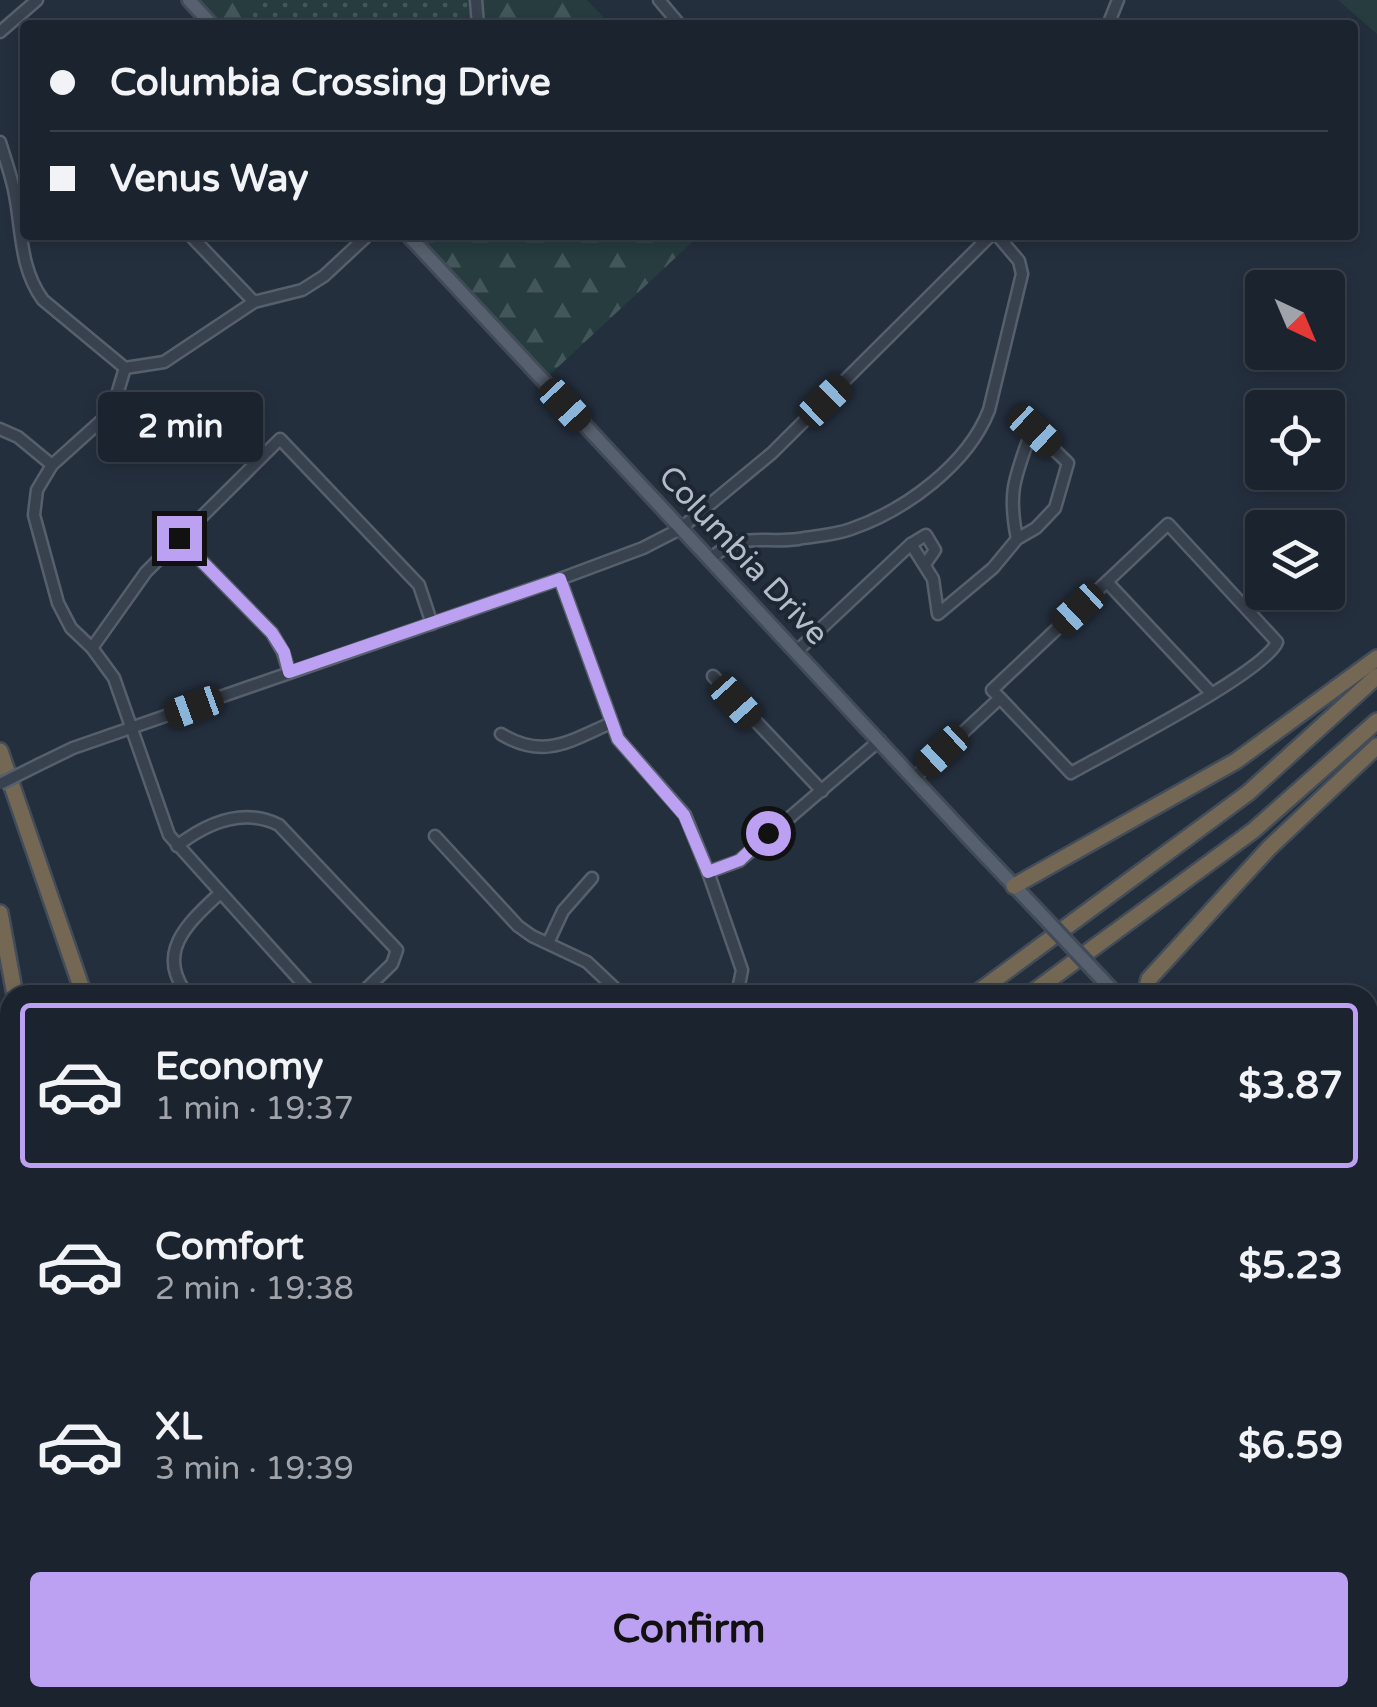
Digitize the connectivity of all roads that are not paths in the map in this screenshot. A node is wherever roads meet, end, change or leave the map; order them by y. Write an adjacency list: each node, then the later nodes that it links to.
1 (37, 0): 6 (street)
2 (189, 0): 4 (main road)
3 (659, 0): 5 (street)
4 (207, 20)
5 (676, 20)
6 (0, 32)
7 (0, 142): 8 (street)
8 (20, 189)
9 (24, 240): 16 (street)
10 (195, 240): 15 (street)
11 (363, 240): 15 (street)
12 (413, 240): 19 (main road, Columbia Drive)
13 (989, 240): 19 (street)
14 (999, 240): 23 (street)
15 (254, 302): 16 (street)
16 (125, 368): 18 (street)
17 (0, 429): 18 (street)
18 (52, 466): 28 (street)
19 (680, 528): 23 (main road, Columbia Drive); 25 (street)
20 (179, 538): 27 (street); 28 (street); 31 (street)
21 (1018, 538): 21 (street); 24 (street)
22 (911, 544): 24 (street); 24 (street); 29 (street)
23 (710, 559): 29 (main road, Columbia Drive)
24 (926, 563)
25 (560, 579): 27 (street); 37 (street)
26 (1107, 582): 34 (street); 34 (street); 35 (street)
27 (432, 624): 31 (street)
28 (92, 648): 38 (street)
29 (797, 651): 40 (main road, Columbia Drive)
30 (1377, 658): 51 (highway)
31 (289, 672): 38 (street)
32 (713, 676): 45 (street)
33 (1377, 676): 63 (highway)
34 (1211, 693): 35 (street)
35 (1000, 698): 43 (street)
36 (1377, 722): 64 (highway)
37 (612, 723): 39 (street); 49 (street)
38 (134, 729): 44 (street, bridge); 48 (street)
39 (502, 734)
40 (880, 740): 43 (main road, Columbia Drive); 45 (street)
41 (1377, 746): 66 (highway)
42 (0, 750): 46 (highway)
43 (914, 778): 51 (main road, Columbia Drive)
44 (0, 784)
45 (822, 791): 49 (street)
46 (24, 816): 56 (highway); 57 (highway)
47 (435, 836): 54 (street)
48 (177, 846): 52 (street); 60 (street)
49 (708, 872): 62 (street)
50 (592, 878): 54 (street)
51 (1014, 886): 65 (main road, Columbia Drive, bridge)
52 (219, 894): 58 (street); 59 (street)
53 (0, 913): 55 (highway)
54 (548, 943): 61 (street)
55 (13, 985)
56 (81, 985)
57 (90, 985)
58 (183, 985)
59 (304, 985)
60 (370, 985)
61 (611, 985)
62 (743, 985)
63 (987, 985)
64 (1043, 985)
65 (1108, 985)
66 (1149, 985)

